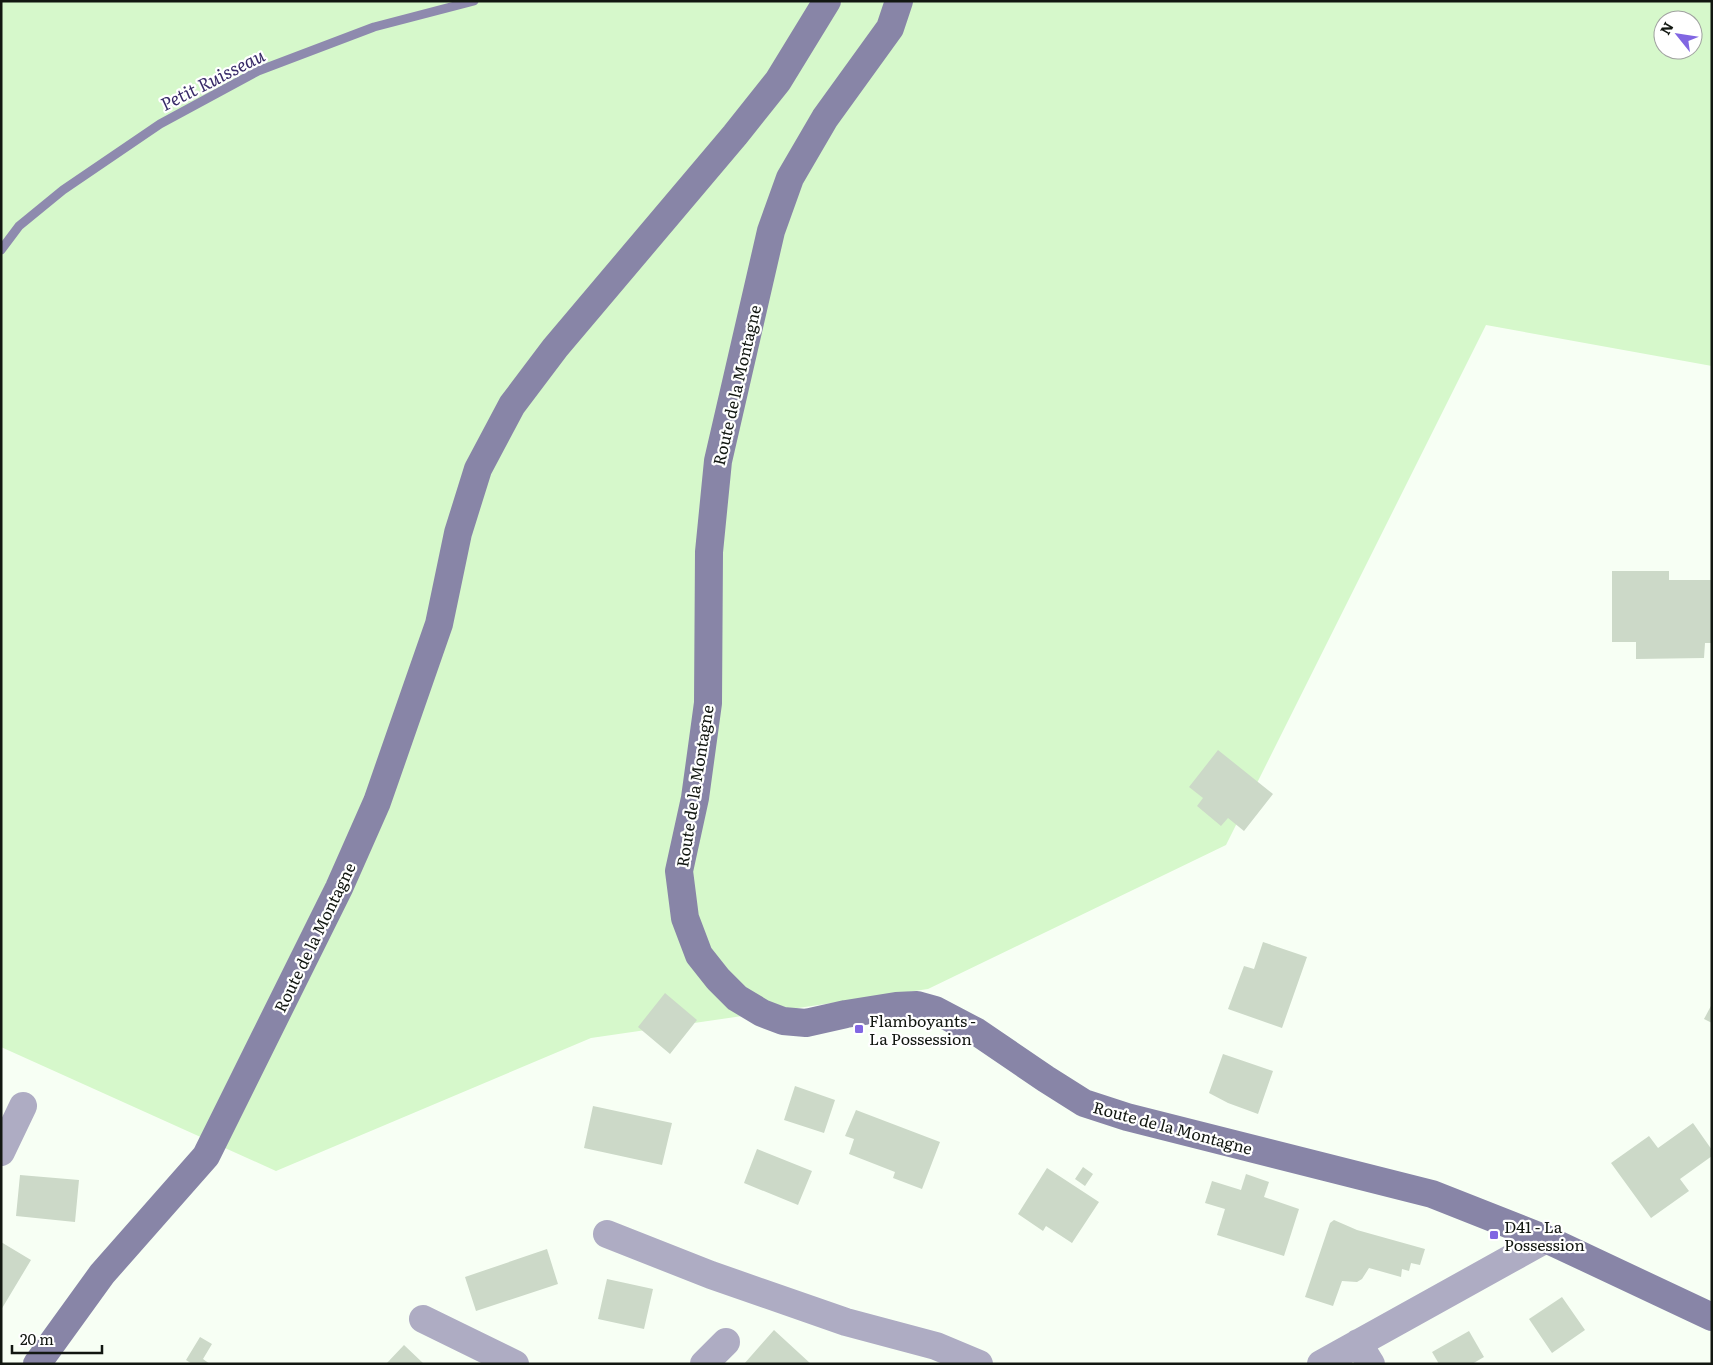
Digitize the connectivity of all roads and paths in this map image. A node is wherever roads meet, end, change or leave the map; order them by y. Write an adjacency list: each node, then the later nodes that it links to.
1 (827, 1): 11 (main road, Route de la Montagne)
2 (899, 1): 6 (main road, Route de la Montagne)
3 (23, 1106): 4 (street)
4 (1, 1152)
5 (607, 1234): 14 (street)
6 (1546, 1238): 7 (main road, Route de la Montagne); 10 (street)
7 (1712, 1317)
8 (423, 1318): 12 (street)
9 (726, 1342): 13 (street)
10 (1365, 1354): 15 (street)
11 (37, 1364)
12 (515, 1364)
13 (704, 1364)
14 (979, 1364)
15 (1321, 1364)

